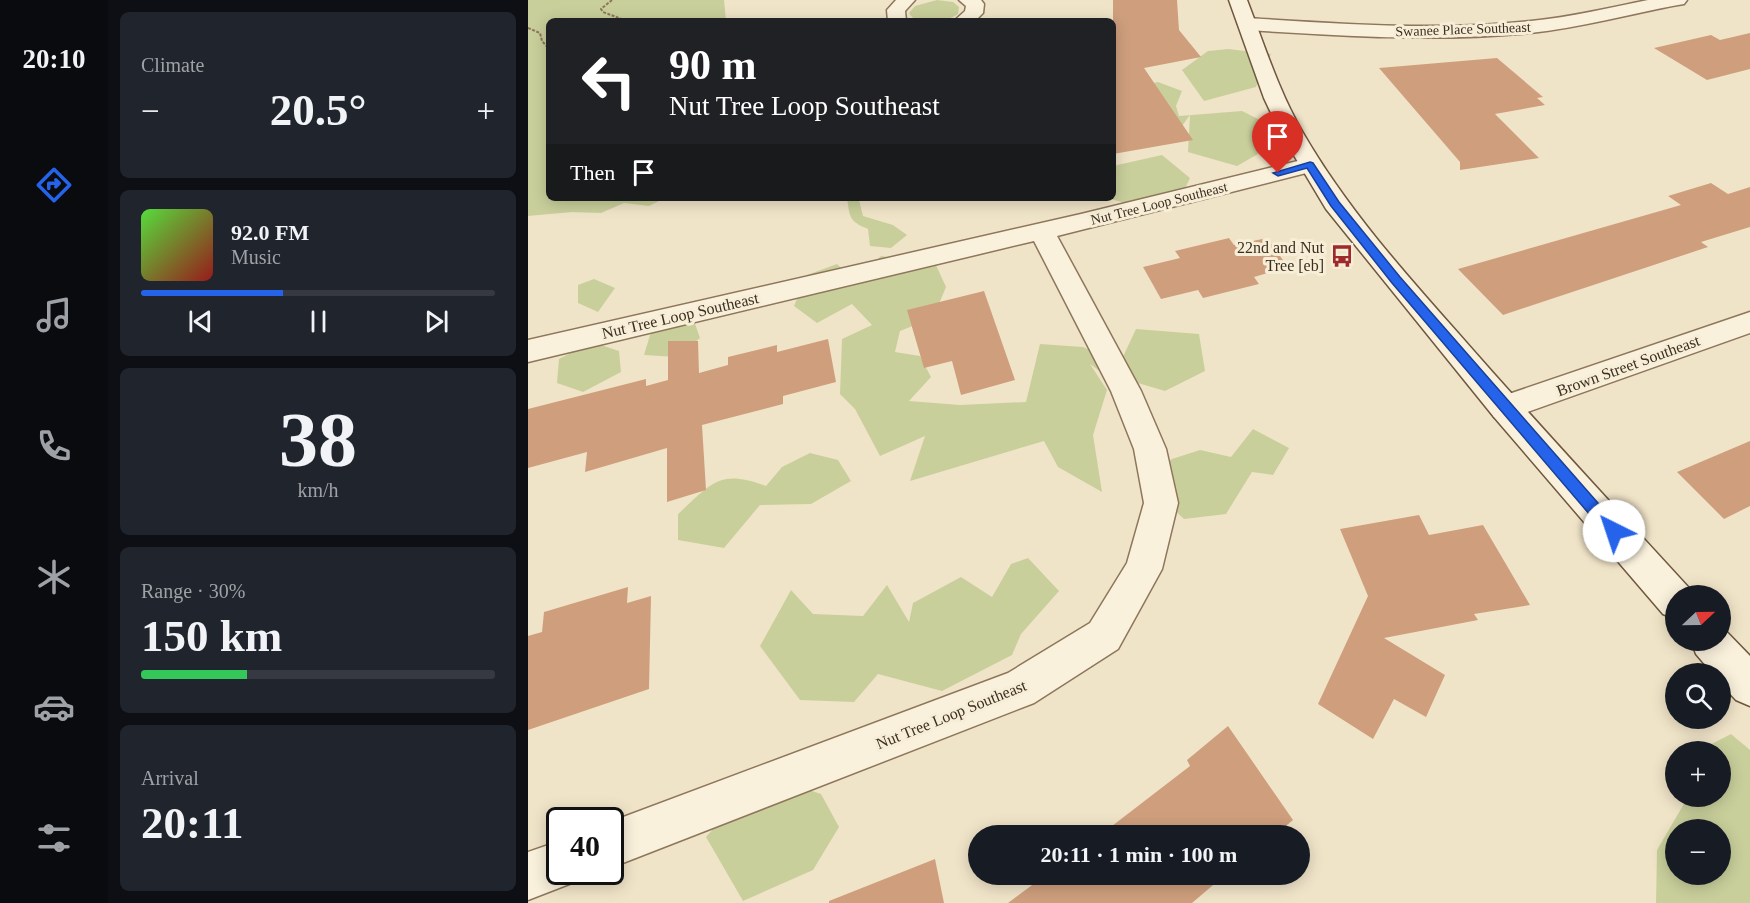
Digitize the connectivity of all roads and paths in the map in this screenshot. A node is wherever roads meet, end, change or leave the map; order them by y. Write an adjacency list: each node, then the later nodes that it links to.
1 (612, 0): 7 (path)
2 (906, 0): 8 (street)
3 (968, 0): 9 (street)
4 (1238, 0): 10 (street)
5 (1678, 0): 6 (street, Swanee Place Southeast)
6 (1630, 4): 10 (street, Swanee Place Southeast)
7 (619, 18)
8 (897, 18)
9 (967, 18)
10 (1247, 24): 13 (street)
11 (528, 28): 12 (path)
12 (546, 46)
13 (1310, 165): 14 (street, Nut Tree Loop Southeast); 17 (street)
14 (1042, 231): 16 (street, Nut Tree Loop Southeast); 21 (street, Nut Tree Loop Southeast)
15 (1750, 322): 17 (street, Brown Street Southeast)
16 (528, 351)
17 (1505, 408): 18 (street)
18 (1665, 589)
19 (1720, 651): 20 (street)
20 (1750, 686)
21 (624, 839)
22 (546, 869): 23 (street)
23 (528, 876)

